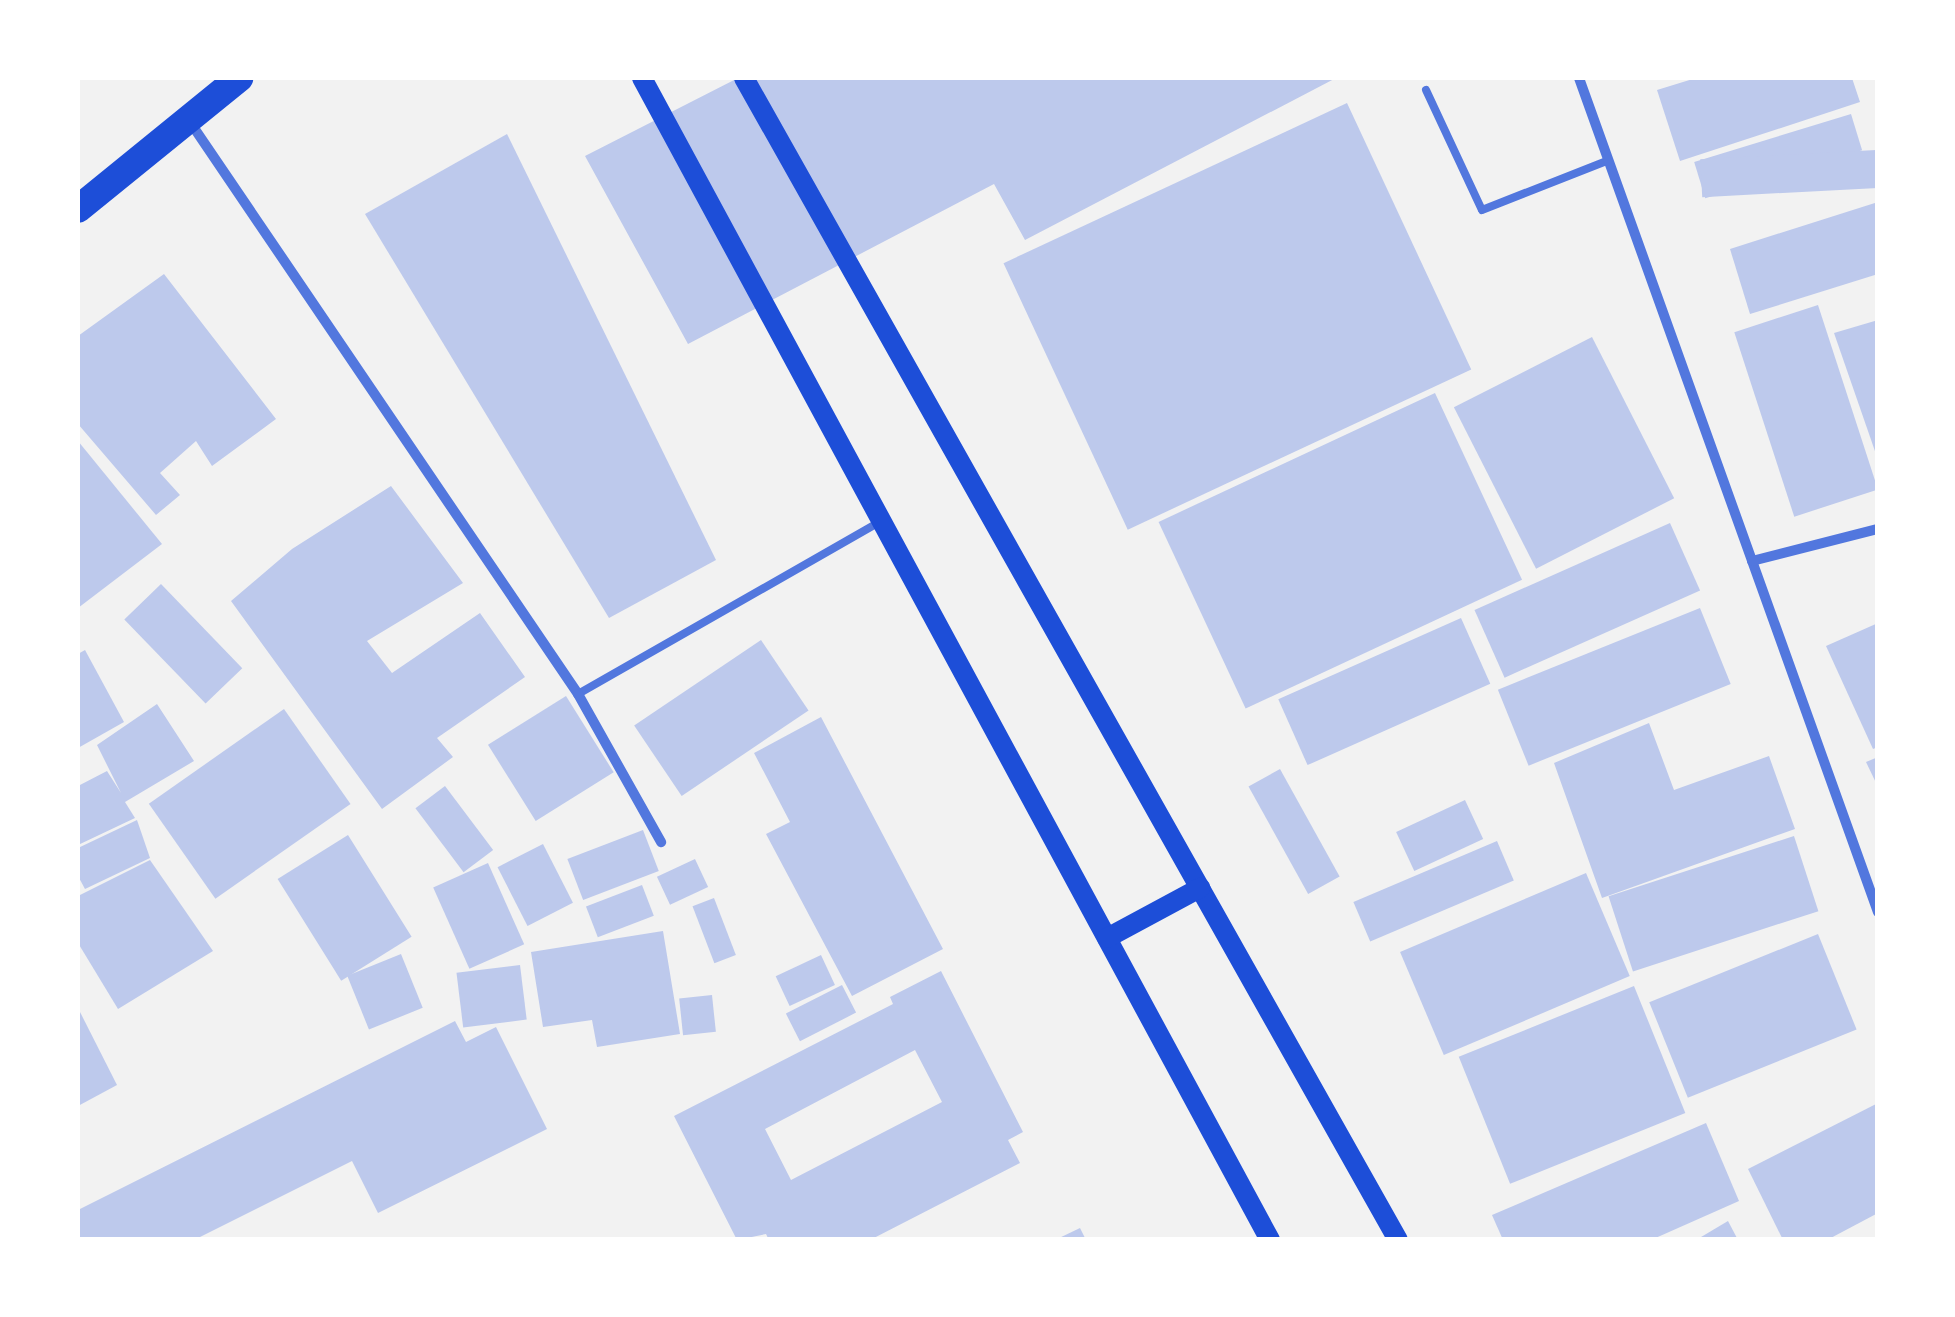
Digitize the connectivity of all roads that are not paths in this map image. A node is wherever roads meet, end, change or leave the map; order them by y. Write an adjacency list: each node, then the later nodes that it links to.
1 (239, 78): 6 (highway)
2 (642, 78): 9 (main road)
3 (744, 78): 14 (main road)
4 (1580, 78): 7 (street)
5 (1426, 90): 7 (lane)
6 (188, 118): 8 (highway); 12 (street)
7 (1609, 160): 11 (street)
8 (78, 208)
9 (882, 521): 12 (lane); 16 (main road)
10 (1878, 529): 11 (street)
11 (1752, 562): 15 (street)
12 (578, 694): 13 (street)
13 (660, 842)
14 (1200, 888): 16 (main road); 18 (main road)
15 (1878, 912)
16 (1107, 938): 17 (main road)
17 (1270, 1240)
18 (1398, 1240)

